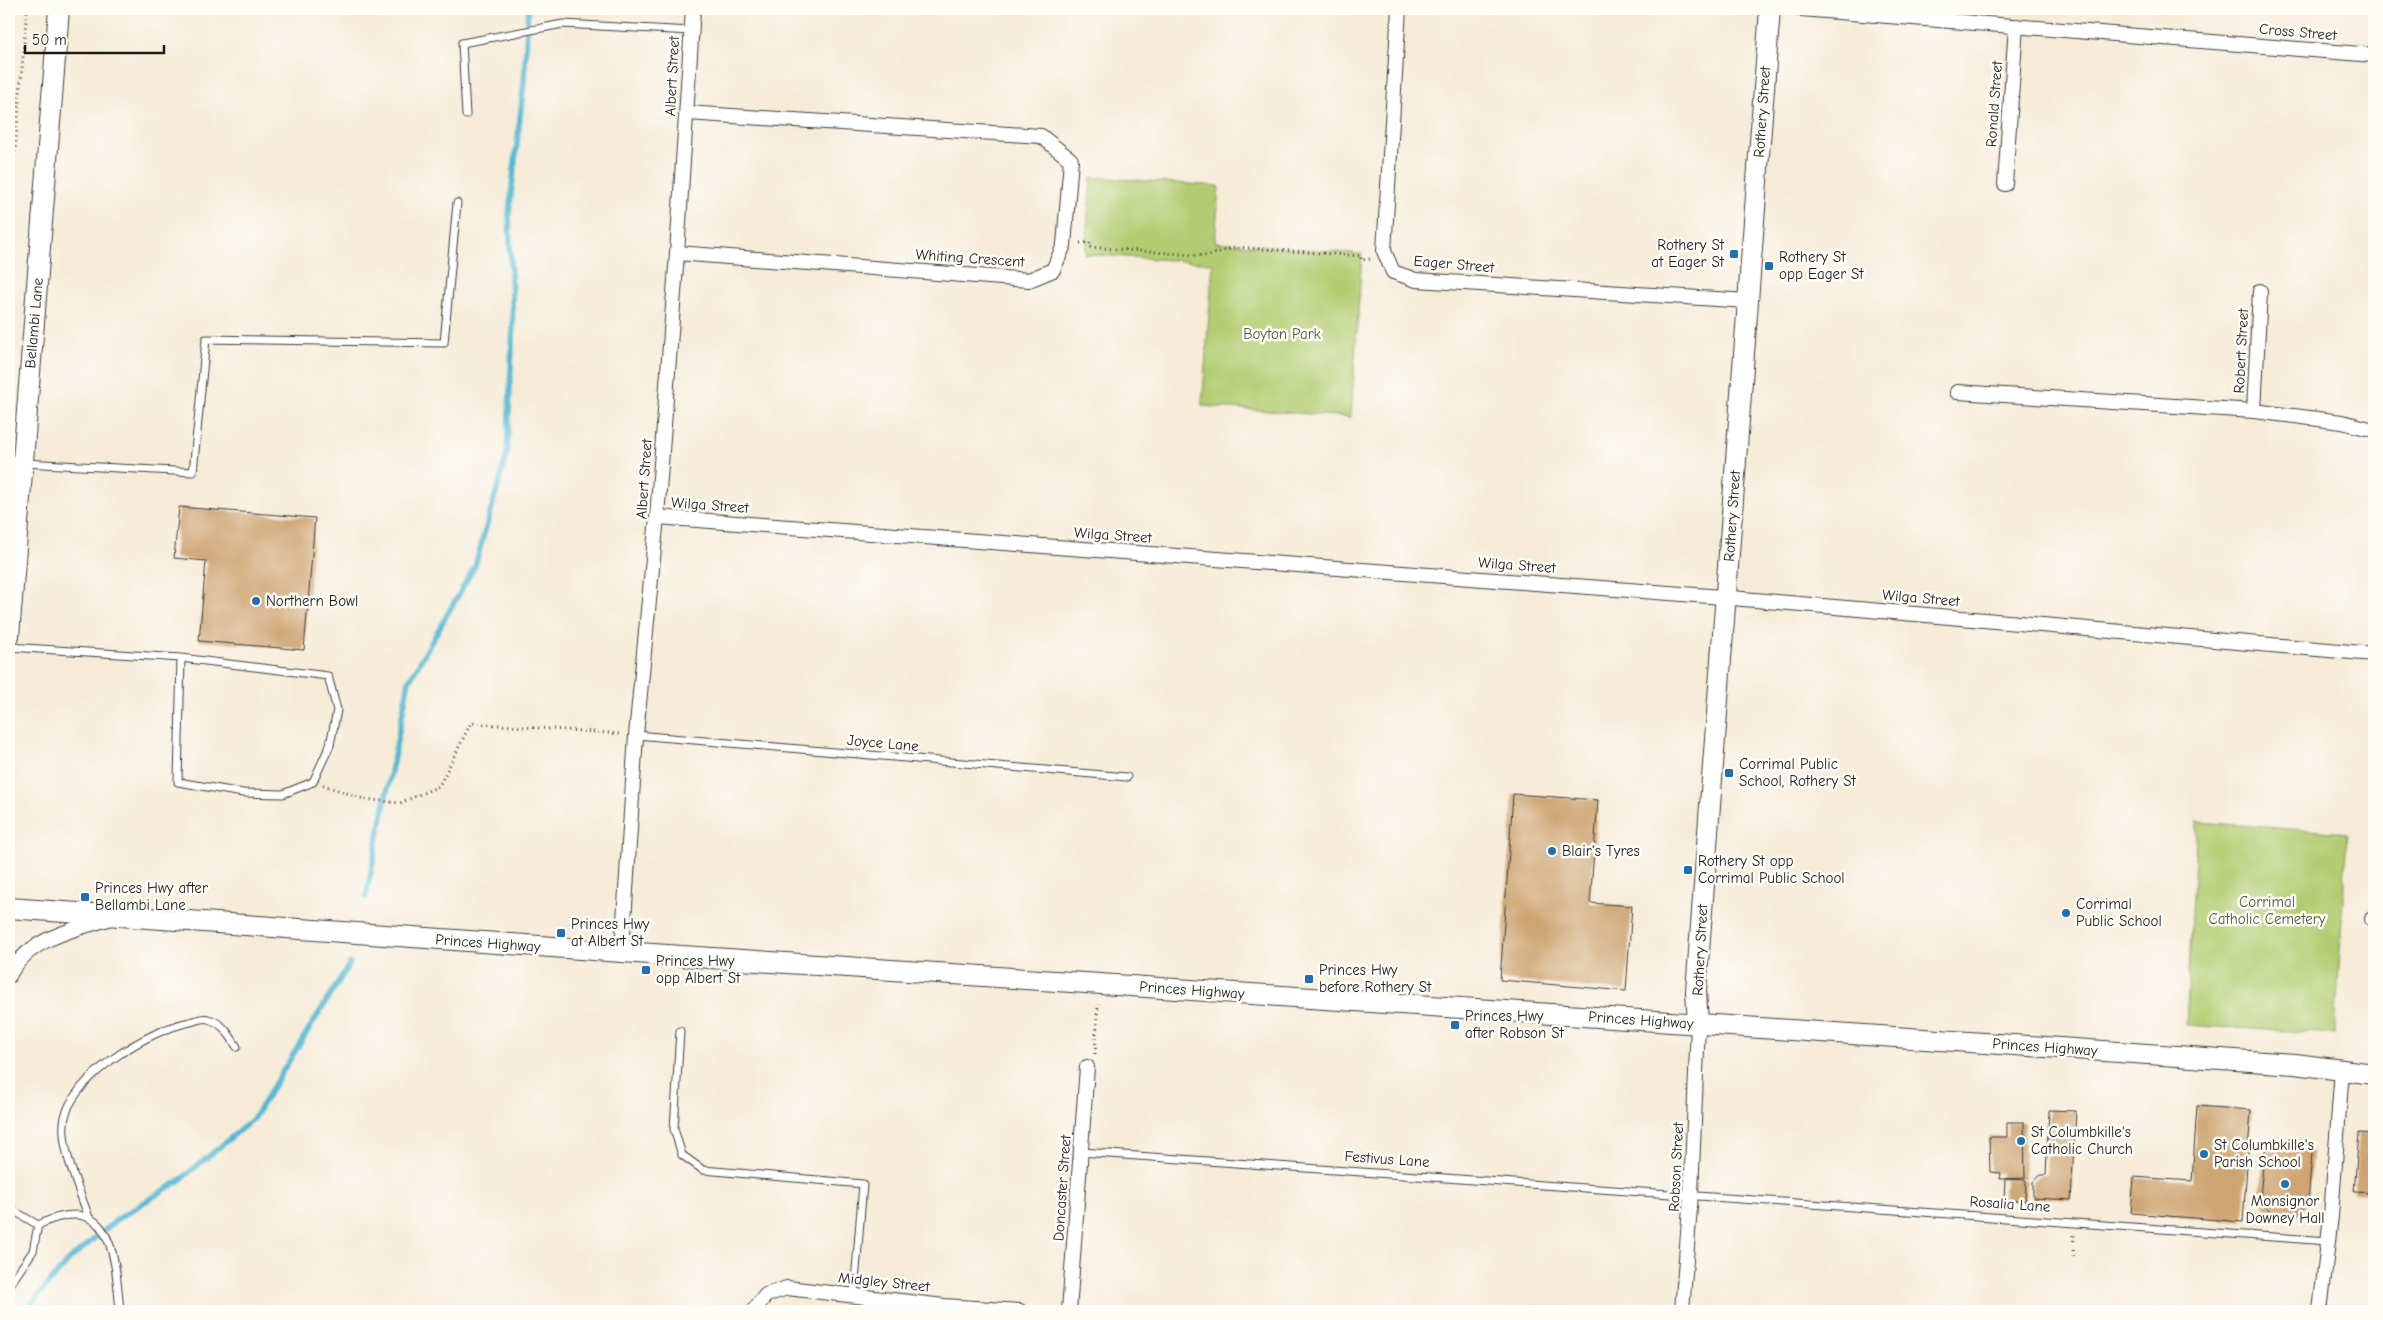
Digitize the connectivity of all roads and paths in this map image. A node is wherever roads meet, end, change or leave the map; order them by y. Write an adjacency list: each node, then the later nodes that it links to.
1 (27, 9): 14 (path)
2 (59, 9): 23 (main road, Bellambi Lane)
3 (693, 9): 8 (street, Albert Street)
4 (1399, 9): 19 (street, Eager Street)
5 (1770, 9): 19 (main road, Rothery Street)
6 (1801, 9): 7 (street, Cross Street)
7 (2016, 26): 9 (street, Cross Street); 12 (street, Ronald Street)
8 (691, 32): 10 (street, Albert Street); 11 (lane)
9 (2374, 55)
10 (687, 114): 15 (street, Whiting Crescent); 16 (street, Albert Street)
11 (466, 115)
12 (2005, 184)
13 (457, 203): 23 (lane)
14 (9, 222)
15 (1065, 242): 16 (street, Whiting Crescent); 17 (path)
16 (677, 253): 24 (street, Albert Street)
17 (1374, 258)
18 (2260, 291): 21 (street, Robert Street)
19 (1748, 301): 25 (main road, Rothery Street)
20 (1957, 392): 21 (street)
21 (2254, 411): 22 (street, Robert Street)
22 (2374, 430)
23 (23, 463): 26 (main road, Bellambi Lane)
24 (657, 517): 25 (street, Wilga Street); 30 (street, Albert Street)
25 (1727, 597): 28 (street, Wilga Street); 38 (main road, Rothery Street)
26 (9, 636)
27 (9, 647): 29 (lane)
28 (2374, 654)
29 (181, 658): 32 (lane); 32 (lane)
30 (636, 735): 31 (lane, Joyce Lane); 32 (path); 35 (street, Albert Street)
31 (1128, 777)
32 (313, 782)
33 (9, 908): 34 (main road, Princes Highway)
34 (118, 916): 35 (main road, Princes Highway); 36 (street)
35 (622, 952): 38 (main road, Princes Highway)
36 (9, 976)
37 (1098, 1004): 41 (path)
38 (1698, 1024): 42 (main road, Princes Highway); 45 (street, Robson Street)
39 (680, 1032): 53 (lane)
40 (237, 1047): 47 (lane)
41 (1091, 1065): 44 (street, Doncaster Street)
42 (2342, 1069): 43 (main road, Princes Highway); 50 (street)
43 (2374, 1074)
44 (1081, 1152): 45 (lane, Festivus Lane); 58 (street, Doncaster Street)
45 (1691, 1194): 50 (lane, Rosalia Lane); 59 (street, Robson Street)
46 (9, 1210): 48 (lane)
47 (89, 1218): 48 (lane); 55 (lane)
48 (38, 1225): 52 (lane)
49 (2069, 1230): 51 (path)
50 (2328, 1241): 60 (street)
51 (2073, 1256)
52 (9, 1286)
53 (854, 1296): 54 (street, Midgley Street); 56 (street, Midgley Street)
54 (944, 1308): 57 (street, Midgley Street)
55 (120, 1311)
56 (753, 1311)
57 (1020, 1311)
58 (1069, 1311)
59 (1682, 1311)
60 (2320, 1311)

